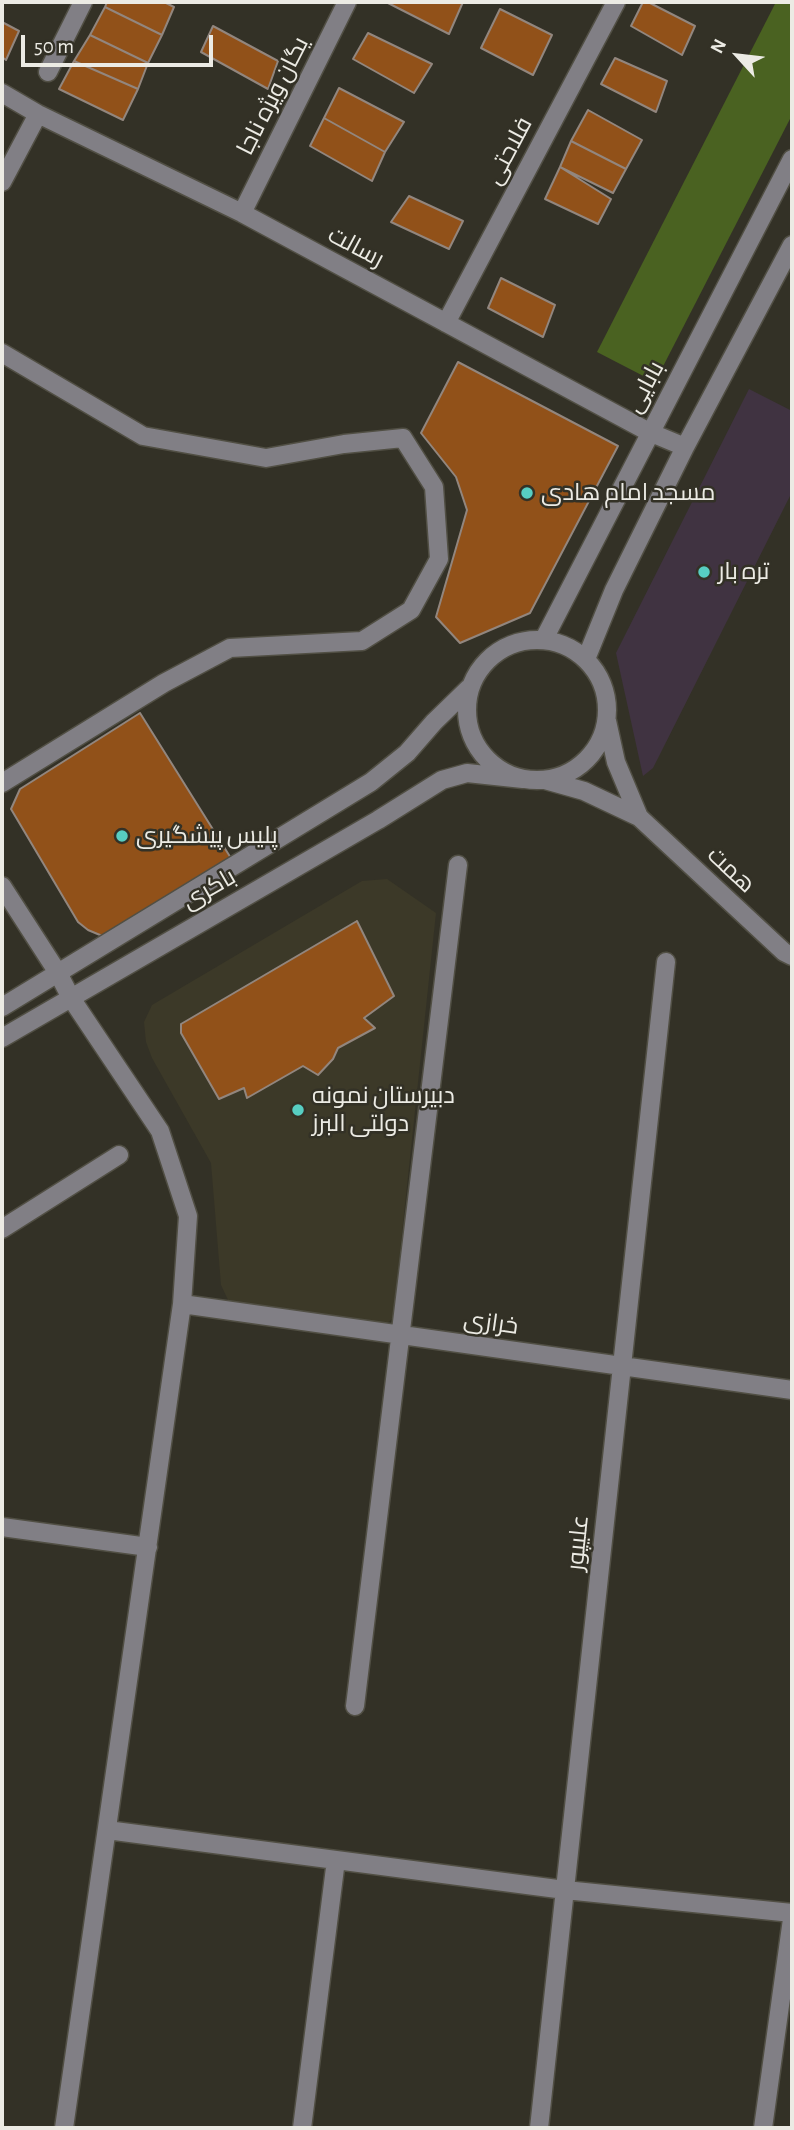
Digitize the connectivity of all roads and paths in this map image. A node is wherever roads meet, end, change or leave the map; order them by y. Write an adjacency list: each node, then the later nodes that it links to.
1 (83, 2): 4 (street)
2 (347, 2): 9 (street, یگان ویژه ناجا)
3 (616, 2): 11 (street, فلاحتی)
4 (48, 72)
5 (2, 93): 6 (street, رسالت)
6 (38, 114): 8 (street); 9 (street, رسالت)
7 (792, 159): 13 (street, بابایی)
8 (2, 182)
9 (242, 213): 11 (street, رسالت)
10 (792, 245): 14 (street)
11 (446, 323): 13 (street, رسالت)
12 (2, 353): 21 (street)
13 (649, 432): 14 (street, رسالت); 15 (street, بابایی)
14 (685, 447): 16 (street)
15 (544, 639): 16 (street); 17 (street)
16 (586, 659): 18 (street)
17 (469, 688): 19 (street); 27 (street, باکری)
18 (607, 721): 20 (street); 22 (street)
19 (523, 779): 20 (street); 28 (street, باکری)
20 (545, 780): 22 (street)
21 (2, 783)
22 (639, 817): 25 (street, همت)
23 (458, 865): 34 (street)
24 (2, 886): 27 (street)
25 (792, 956)
26 (666, 962): 35 (street, علیپور)
27 (58, 973): 28 (street); 29 (street, باکری)
28 (71, 998): 30 (street, باکری); 33 (street)
29 (2, 1007)
30 (2, 1038)
31 (119, 1155): 32 (street)
32 (2, 1229)
33 (182, 1304): 34 (street, خرازی); 38 (street)
34 (401, 1335): 35 (street, خرازی); 39 (street)
35 (622, 1366): 36 (street, خرازی); 42 (street, علیپور)
36 (792, 1390)
37 (2, 1527): 38 (street)
38 (148, 1547): 40 (street)
39 (355, 1706)
40 (107, 1830): 41 (street); 45 (street)
41 (336, 1860): 42 (street); 46 (street)
42 (565, 1890): 43 (street); 47 (street, علیپور)
43 (792, 1913)
44 (792, 1919): 48 (street)
45 (64, 2128)
46 (302, 2128)
47 (539, 2128)
48 (764, 2128)

